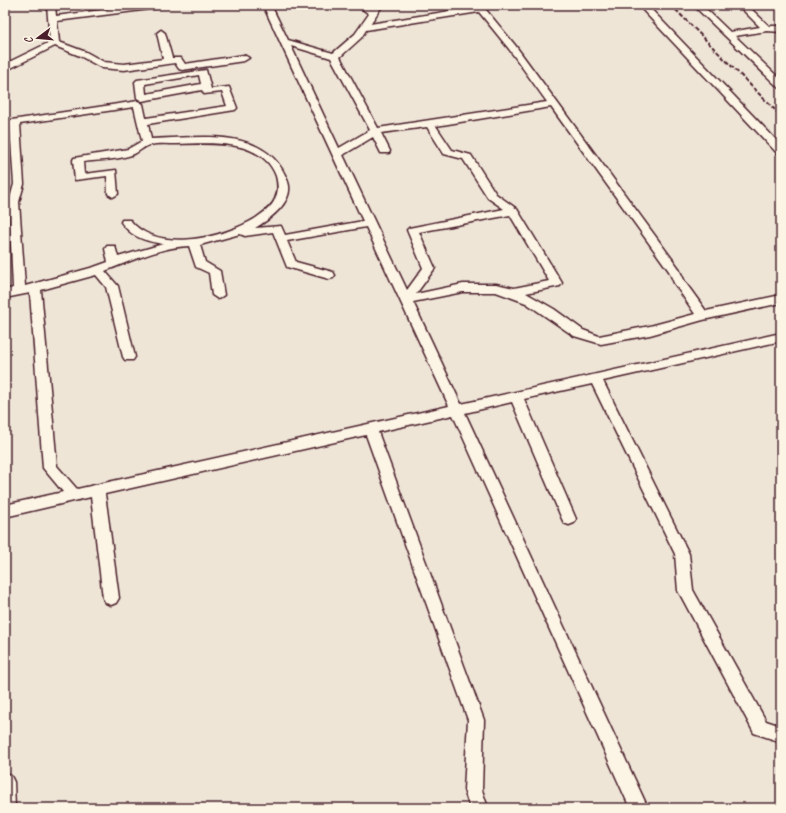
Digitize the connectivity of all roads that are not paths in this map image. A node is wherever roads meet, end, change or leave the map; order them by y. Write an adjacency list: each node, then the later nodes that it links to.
1 (51, 5): 11 (lane)
2 (158, 5): 11 (lane)
3 (267, 5): 17 (lane)
4 (361, 5): 10 (lane)
5 (379, 5): 10 (lane)
6 (642, 5): 33 (lane)
7 (697, 5): 16 (lane)
8 (742, 5): 13 (lane)
9 (479, 7): 12 (lane); 26 (lane)
10 (373, 13): 12 (lane)
11 (53, 19): 18 (lane)
12 (363, 28): 19 (lane)
13 (767, 28): 14 (lane); 16 (lane)
14 (781, 29)
15 (161, 33): 21 (lane)
16 (728, 35): 24 (lane)
17 (285, 42): 19 (lane); 35 (lane)
18 (55, 43): 21 (lane); 22 (lane)
19 (335, 56): 30 (lane)
20 (244, 58): 21 (lane)
21 (168, 61)
22 (5, 68)
23 (206, 86): 25 (lane)
24 (781, 86)
25 (140, 101): 27 (lane); 27 (lane); 28 (lane)
26 (554, 104): 29 (lane); 56 (lane)
27 (142, 122): 31 (lane)
28 (10, 123): 50 (lane)
29 (430, 124): 30 (lane); 38 (lane)
30 (375, 131): 32 (lane); 35 (lane)
31 (147, 142): 34 (lane); 41 (lane)
32 (385, 151)
33 (781, 151)
34 (131, 152): 36 (lane); 36 (lane)
35 (337, 154): 40 (lane)
36 (112, 172): 37 (lane)
37 (113, 194)
38 (513, 211): 51 (lane); 55 (lane)
39 (126, 222): 44 (lane)
40 (370, 223): 42 (lane); 55 (lane)
41 (232, 235): 42 (lane); 43 (lane)
42 (281, 239): 48 (lane)
43 (193, 242): 44 (lane); 53 (lane)
44 (178, 244): 46 (lane)
45 (110, 249): 46 (lane)
46 (114, 263): 47 (lane)
47 (98, 270): 49 (lane); 58 (lane)
48 (329, 275)
49 (35, 288): 50 (lane); 64 (lane)
50 (19, 291): 52 (lane)
51 (514, 292): 55 (lane); 56 (lane)
52 (5, 294)
53 (218, 295)
54 (781, 299): 56 (lane)
55 (406, 300): 61 (lane)
56 (703, 316)
57 (781, 336): 59 (lane)
58 (129, 357)
59 (595, 378): 60 (lane); 68 (lane)
60 (516, 396): 61 (lane); 66 (lane)
61 (457, 409): 62 (lane); 72 (lane)
62 (370, 429): 63 (lane); 71 (lane)
63 (97, 490): 64 (lane); 67 (lane)
64 (74, 495): 65 (lane)
65 (5, 511)
66 (569, 519)
67 (111, 598)
68 (781, 734)
69 (5, 782): 70 (lane)
70 (6, 808)
71 (479, 808)
72 (639, 808)

